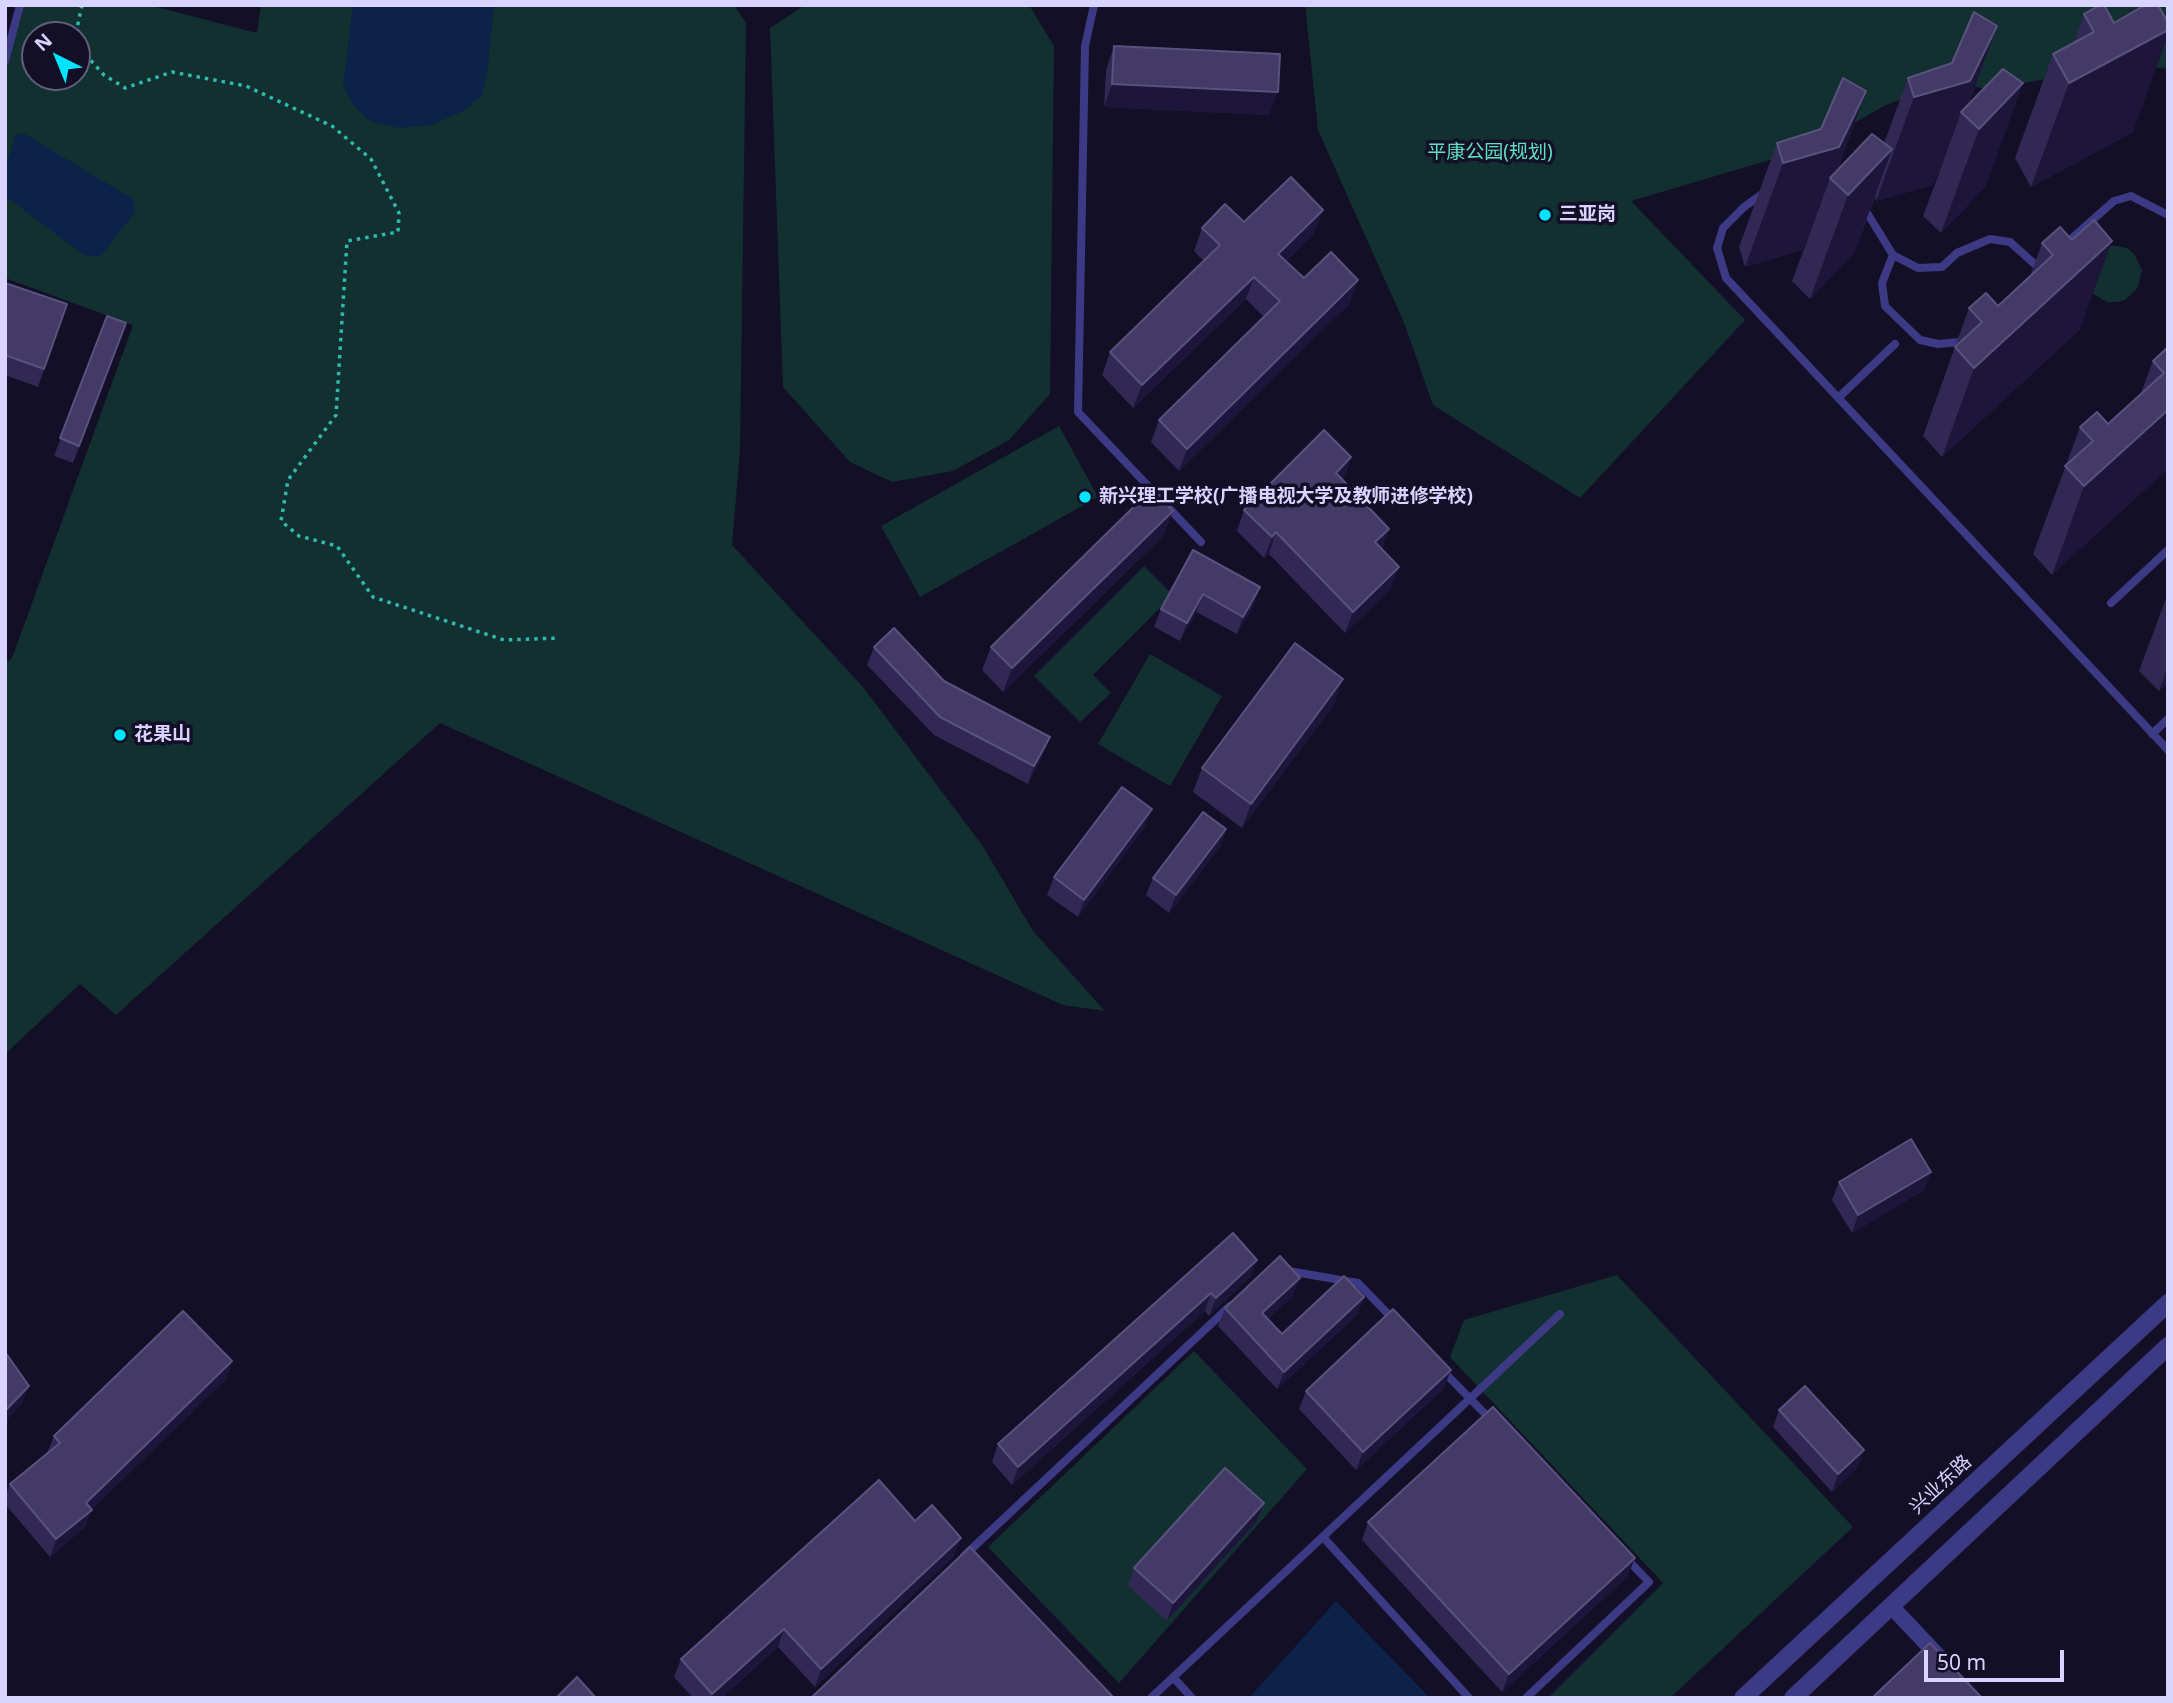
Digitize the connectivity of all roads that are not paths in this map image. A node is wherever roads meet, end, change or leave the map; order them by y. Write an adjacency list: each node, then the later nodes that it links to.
1 (20, 5): 3 (lane)
2 (1094, 5): 15 (lane)
3 (5, 61)
4 (1777, 184): 14 (lane)
5 (1861, 203): 8 (lane)
6 (2168, 215): 7 (lane)
7 (2058, 251)
8 (1893, 255): 10 (lane); 12 (lane)
9 (2048, 260): 10 (lane)
10 (2039, 268): 11 (lane)
11 (2029, 277)
12 (1969, 333)
13 (1895, 344): 14 (lane)
14 (1838, 398): 19 (lane)
15 (1201, 542)
16 (2168, 550): 17 (lane)
17 (2111, 603)
18 (2168, 719): 19 (lane)
19 (2152, 734): 20 (lane)
20 (2168, 750)
21 (1271, 1267): 25 (lane)
22 (1241, 1296): 31 (lane)
23 (2168, 1303): 42 (street, 兴业东路)
24 (1560, 1314): 28 (lane)
25 (1405, 1331)
26 (2168, 1346): 35 (street)
27 (1433, 1360): 28 (lane)
28 (1470, 1399): 29 (lane); 30 (lane)
29 (1498, 1427)
30 (1322, 1537): 37 (lane); 40 (lane)
31 (970, 1550): 33 (lane); 34 (lane)
32 (1621, 1553): 41 (lane)
33 (960, 1559)
34 (979, 1560)
35 (1891, 1606): 36 (street); 43 (street)
36 (1952, 1670)
37 (1173, 1677): 38 (lane); 39 (lane)
38 (1151, 1698)
39 (1192, 1698)
40 (1469, 1698)
41 (1525, 1698)
42 (1743, 1698)
43 (1793, 1698)

